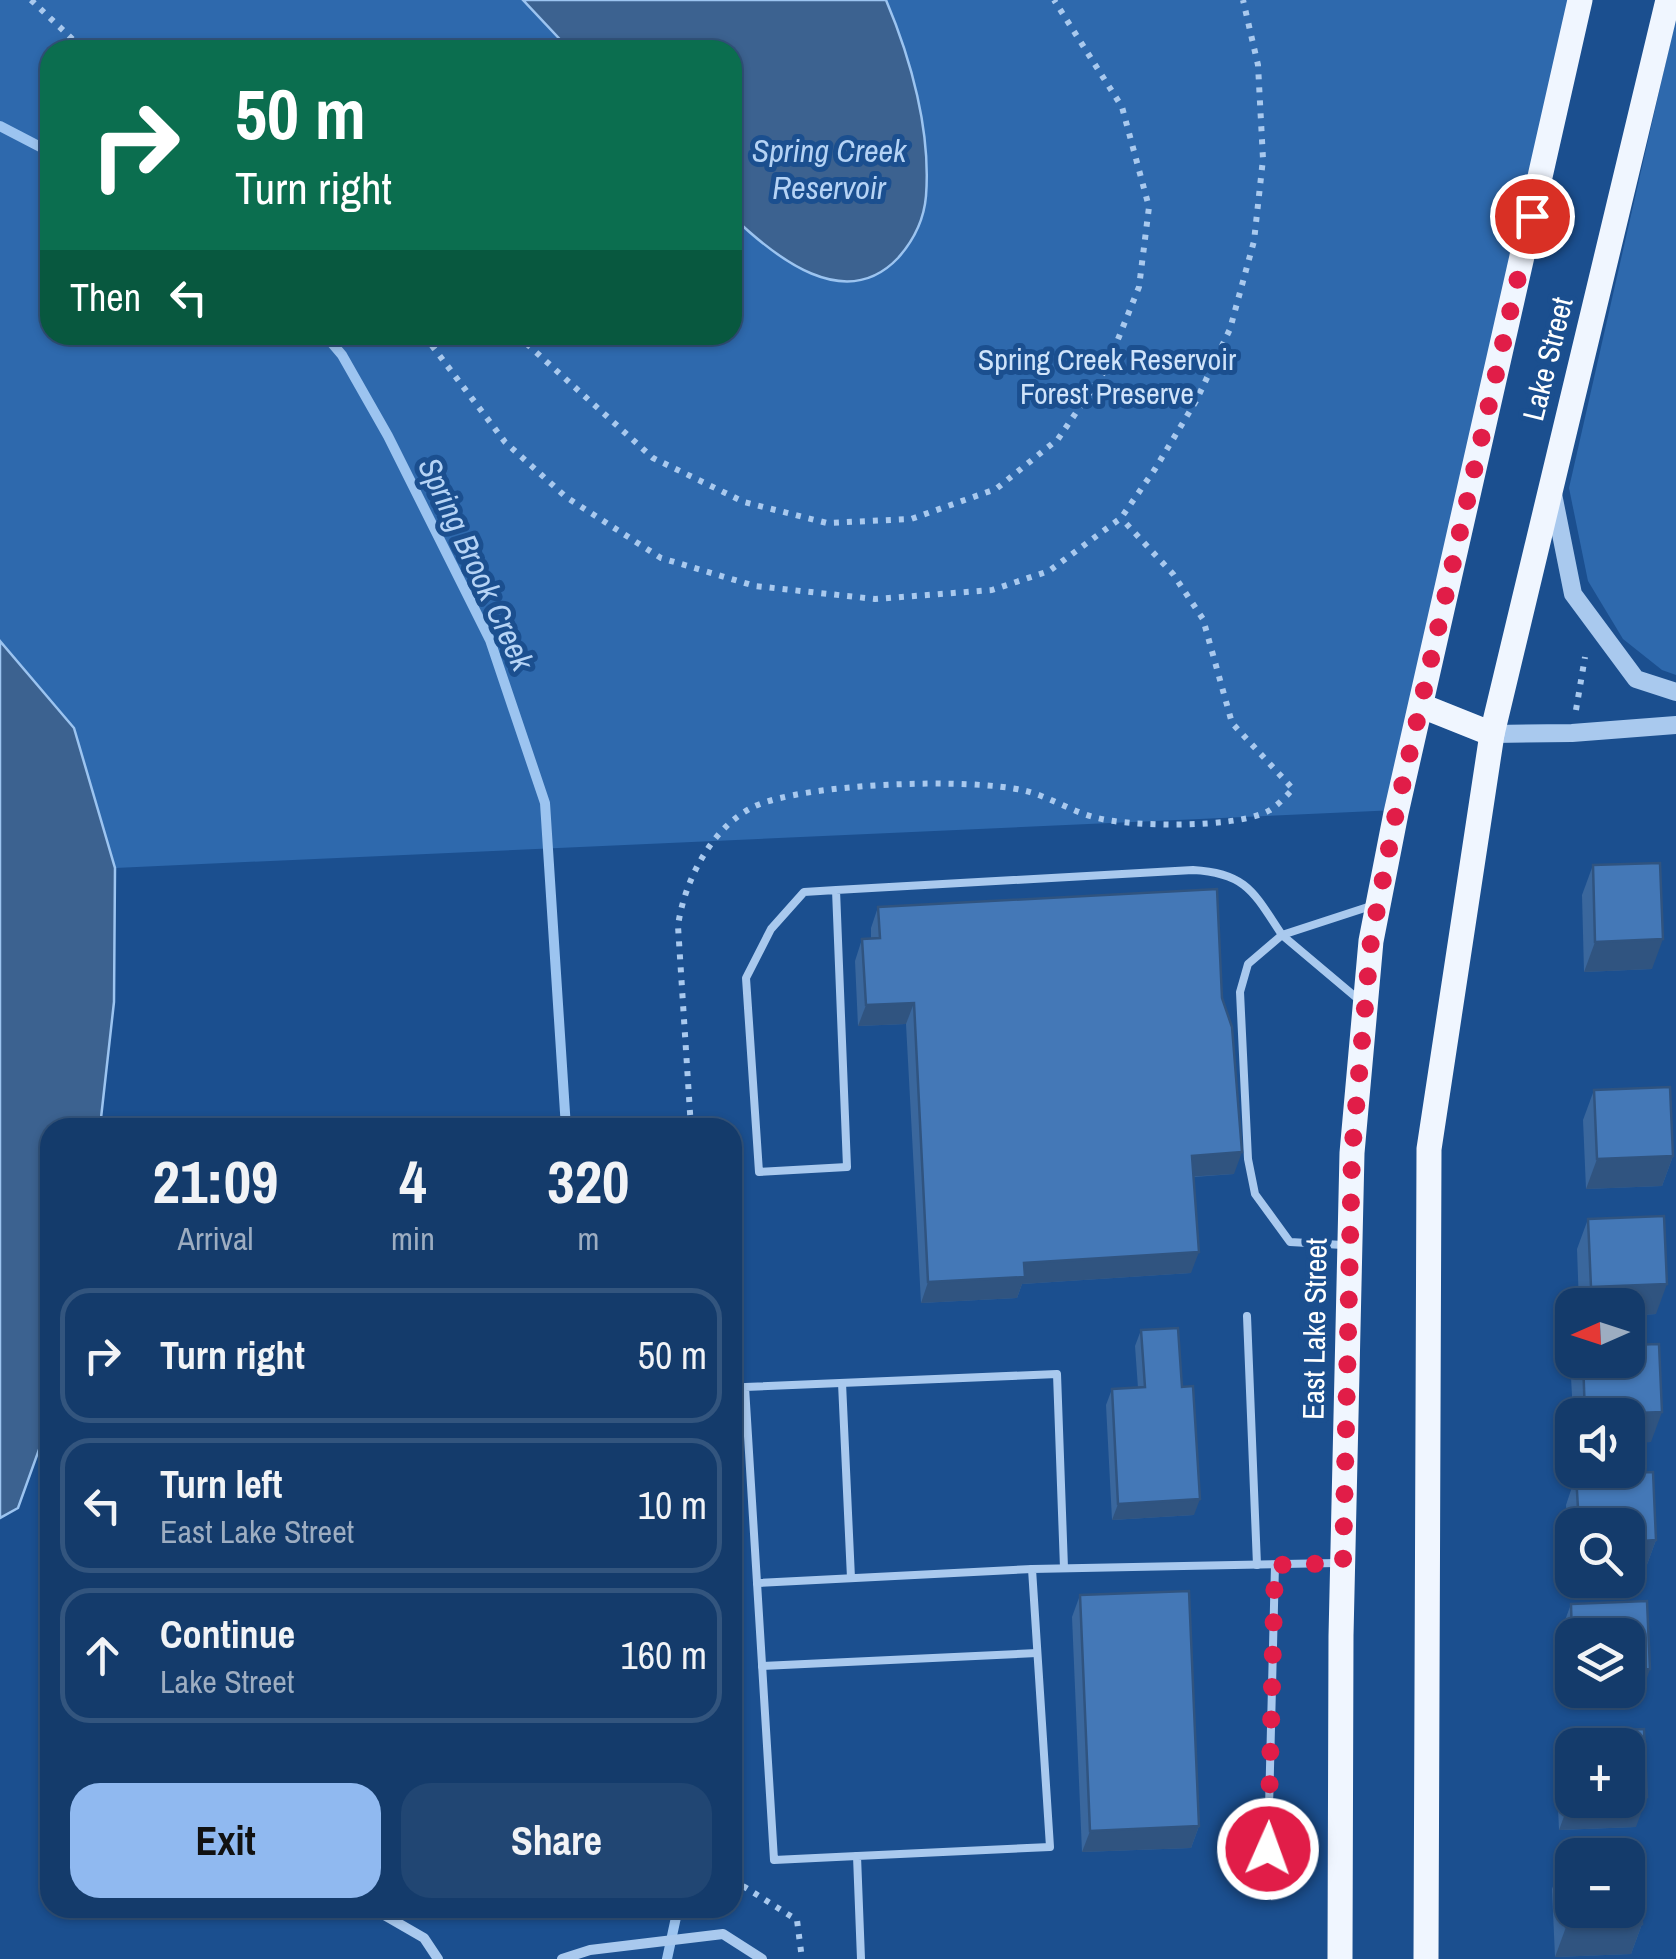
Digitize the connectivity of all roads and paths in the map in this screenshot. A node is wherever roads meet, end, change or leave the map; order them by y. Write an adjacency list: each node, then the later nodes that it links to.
1 (31, 0): 6 (path)
2 (1054, 0): 8 (path)
3 (1244, 0): 10 (path)
4 (1580, 0): 13 (main road, Lake Street)
5 (1668, 0): 9 (main road, Lake Street)
6 (73, 40)
7 (432, 345): 10 (path)
8 (528, 345)
9 (1551, 486): 12 (street); 16 (main road, Lake Street)
10 (1120, 518): 21 (path)
11 (1585, 657): 14 (path)
12 (1676, 692)
13 (1422, 706): 16 (main road); 18 (main road, East Lake Street)
14 (1576, 713)
15 (1676, 725): 16 (street)
16 (1492, 734): 44 (main road)
17 (836, 890): 17 (lane); 19 (lane)
18 (1378, 904): 19 (lane); 20 (main road, East Lake Street)
19 (1282, 935): 20 (lane); 22 (lane)
20 (1365, 1006): 22 (main road, East Lake Street)
21 (690, 1118)
22 (1350, 1246): 25 (main road, East Lake Street)
23 (1247, 1316): 26 (lane)
24 (842, 1383): 29 (lane); 30 (lane); 31 (lane)
25 (1343, 1563): 27 (lane); 43 (main road, East Lake Street)
26 (1258, 1565): 27 (lane); 29 (lane)
27 (1275, 1565): 34 (lane)
28 (1032, 1568): 29 (lane); 30 (lane); 32 (lane)
29 (1064, 1568)
30 (851, 1578): 31 (lane)
31 (757, 1583): 33 (lane)
32 (1037, 1654): 33 (lane); 35 (lane)
33 (762, 1666): 35 (lane)
34 (1268, 1849)
35 (857, 1856): 42 (lane)
36 (742, 1886): 41 (path)
37 (389, 1918): 38 (street)
38 (438, 1959)
39 (562, 1959): 40 (street)
40 (762, 1959)
41 (802, 1959)
42 (861, 1959)
43 (1340, 1959)
44 (1426, 1959)

